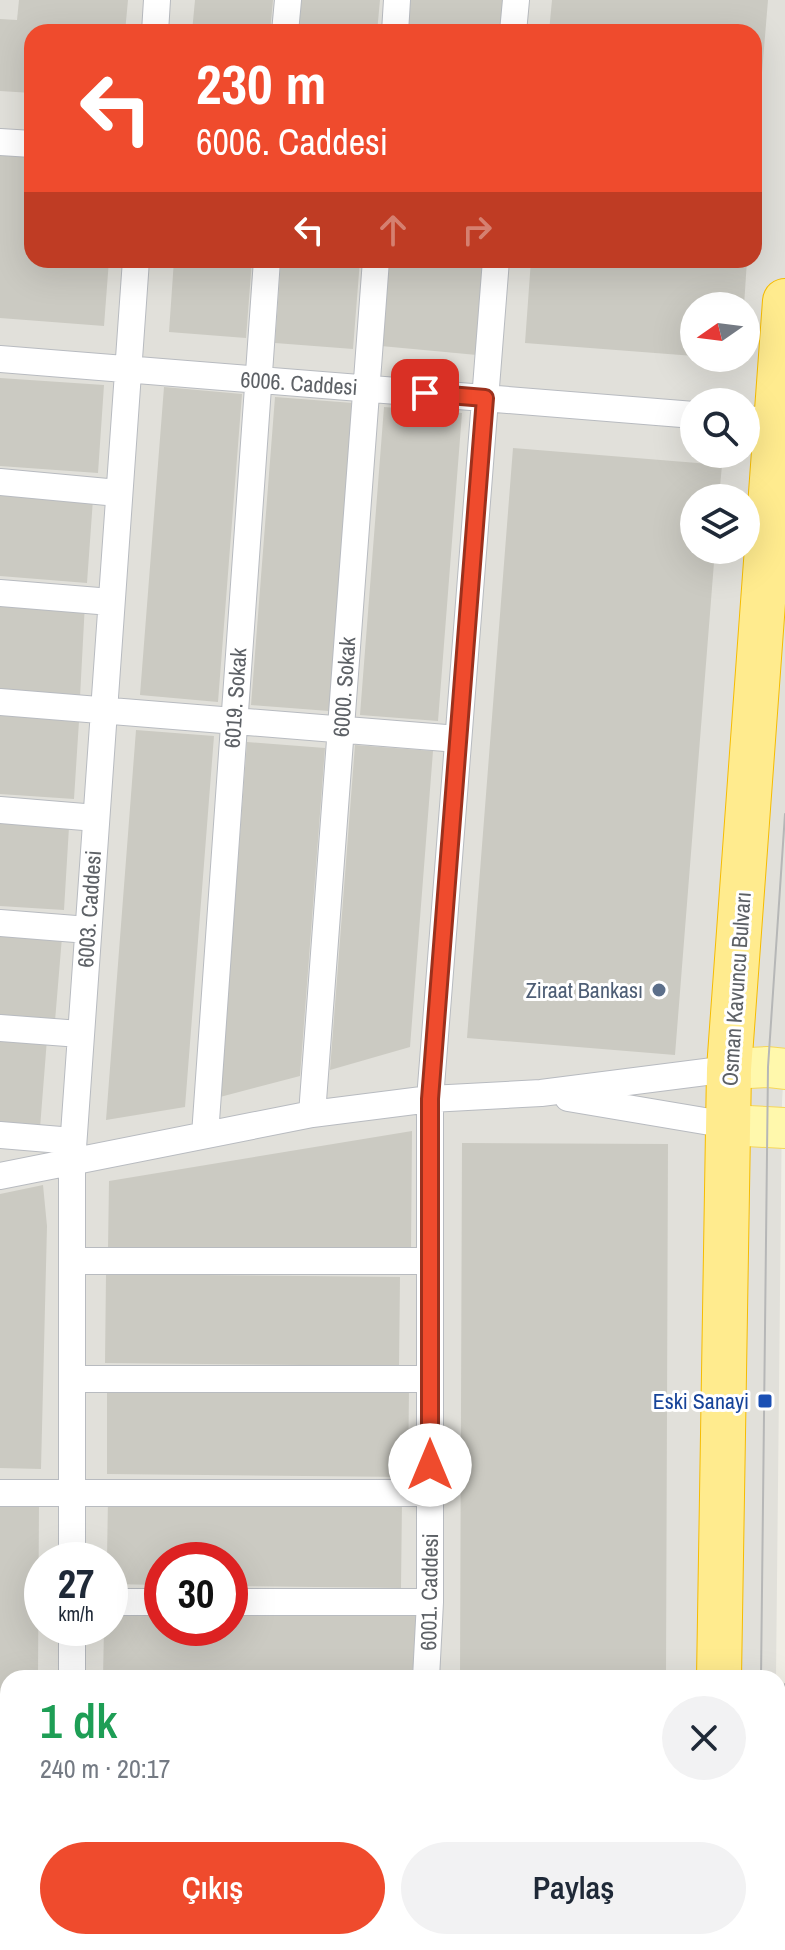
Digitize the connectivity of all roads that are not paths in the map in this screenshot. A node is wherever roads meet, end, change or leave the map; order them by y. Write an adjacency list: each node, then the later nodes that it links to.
1 (157, 0): 5 (street)
2 (288, 0): 6 (street)
3 (397, 0): 7 (street)
4 (516, 0): 8 (street)
5 (156, 24)
6 (286, 24)
7 (396, 24)
8 (514, 24)
9 (0, 142): 10 (street)
10 (24, 144)
11 (135, 268): 17 (street, 6003. Caddesi)
12 (266, 268): 18 (street, 6019. Sokak)
13 (375, 268): 19 (street, 6000. Sokak)
14 (495, 268): 20 (street, 6001. Caddesi)
15 (785, 301): 22 (highway, Osman Kavuncu Bulvarı)
16 (0, 359): 17 (street, 6006. Caddesi)
17 (127, 370): 18 (street, 6006. Caddesi); 25 (street, 6003. Caddesi)
18 (257, 380): 19 (street, 6006. Caddesi); 30 (street, 6019. Sokak)
19 (366, 388): 20 (street, 6006. Caddesi); 31 (street, 6000. Sokak)
20 (485, 398): 21 (street, 6006. Caddesi); 32 (street, 6001. Caddesi)
21 (680, 414)
22 (760, 421)
23 (758, 468): 39 (highway, Osman Kavuncu Bulvarı)
24 (0, 482): 25 (street)
25 (118, 493): 27 (street, 6003. Caddesi)
26 (0, 593): 27 (street)
27 (111, 602): 29 (street, 6003. Caddesi)
28 (0, 702): 29 (street)
29 (103, 711): 30 (street); 34 (street, 6003. Caddesi)
30 (233, 721): 31 (street); 47 (street, 6019. Sokak)
31 (341, 730): 32 (street); 43 (street, 6000. Sokak)
32 (458, 739): 42 (street, 6001. Caddesi)
33 (0, 810): 34 (street)
34 (96, 818): 36 (street, 6003. Caddesi)
35 (0, 923): 36 (street)
36 (88, 930): 38 (street, 6003. Caddesi)
37 (0, 1028): 38 (street)
38 (80, 1034): 48 (street, 6003. Caddesi)
39 (729, 1069): 40 (main road); 41 (street); 44 (highway, Osman Kavuncu Bulvarı)
40 (785, 1069)
41 (541, 1093): 42 (street); 44 (street)
42 (430, 1099): 43 (street); 51 (street, 6001. Caddesi)
43 (312, 1114): 47 (street)
44 (728, 1125): 45 (main road); 63 (highway, Osman Kavuncu Bulvarı)
45 (785, 1128)
46 (0, 1135): 48 (street)
47 (205, 1135): 48 (street)
48 (72, 1152): 49 (street); 50 (street, 6003. Caddesi)
49 (0, 1176)
50 (72, 1261): 51 (street); 52 (street, 6003. Caddesi)
51 (430, 1261): 53 (street, 6001. Caddesi)
52 (72, 1379): 53 (street); 55 (street, 6003. Caddesi)
53 (430, 1379): 56 (street, 6001. Caddesi)
54 (0, 1493): 55 (street)
55 (72, 1493): 56 (street); 57 (street, 6003. Caddesi)
56 (430, 1493): 59 (street, 6001. Caddesi)
57 (72, 1542)
58 (248, 1602): 59 (street)
59 (430, 1602): 62 (street, 6001. Caddesi)
60 (72, 1646): 61 (street)
61 (72, 1670)
62 (426, 1670)
63 (719, 1670)

